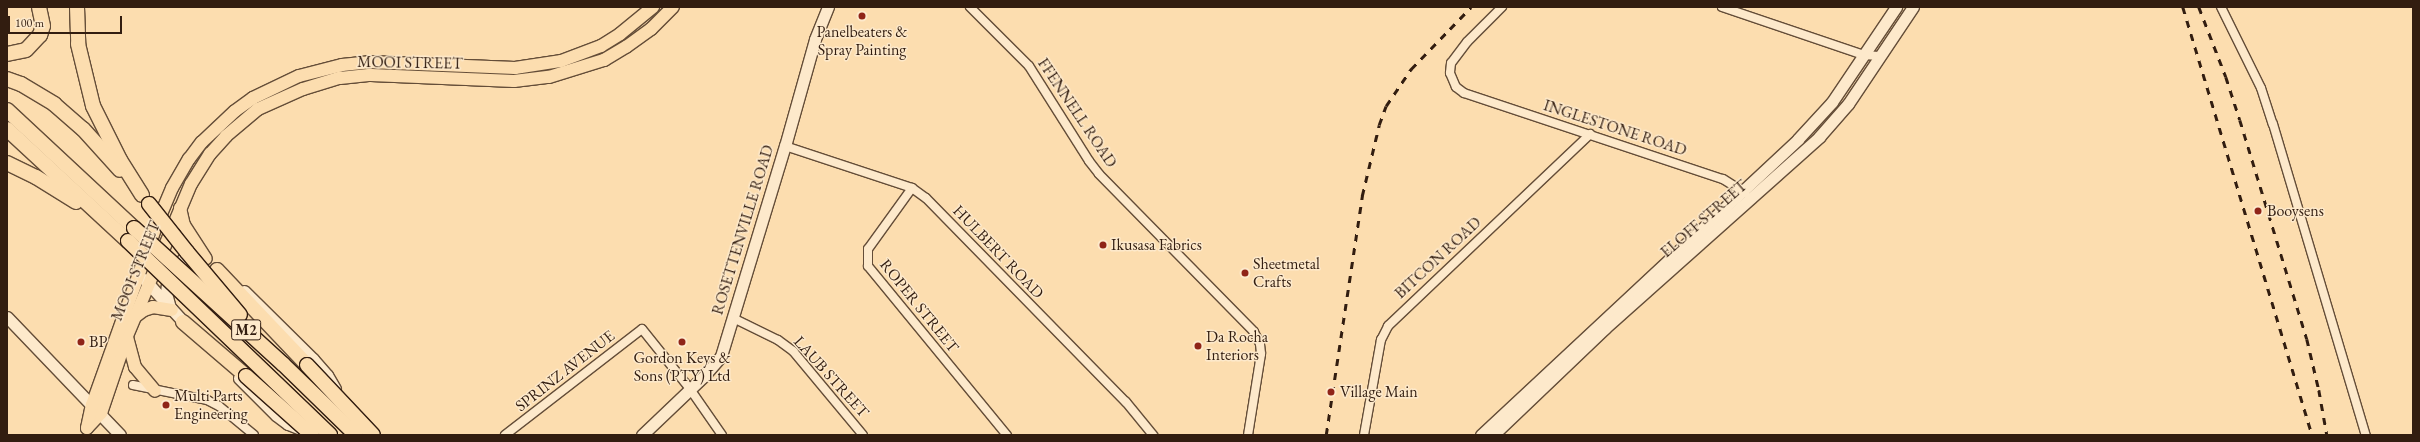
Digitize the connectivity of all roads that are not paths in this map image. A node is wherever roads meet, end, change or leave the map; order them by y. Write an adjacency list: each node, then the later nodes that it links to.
1 (39, 7): 12 (highway)
2 (77, 7): 23 (highway)
3 (653, 7): 25 (main road, MOOI STREET)
4 (673, 7): 24 (main road, MOOI STREET)
5 (828, 7): 19 (street, ROSETTENVILLE ROAD)
6 (970, 7): 58 (street, FFENNELL ROAD)
7 (1502, 7): 18 (street, INGLESTONE ROAD)
8 (1722, 7): 13 (street)
9 (1896, 7): 13 (street, ELOFF STREET)
10 (1913, 7): 14 (street, ELOFF STREET)
11 (2221, 7): 62 (street)
12 (7, 54)
13 (1864, 54): 14 (street); 22 (street, ELOFF STREET)
14 (1879, 56): 22 (street, ELOFF STREET)
15 (7, 79): 23 (highway)
16 (7, 110): 38 (highway, M2, bridge)
17 (7, 129): 27 (highway, M2)
18 (1590, 134): 22 (street, INGLESTONE ROAD); 59 (street, BITCON ROAD)
19 (785, 146): 21 (street, HULBERT ROAD); 34 (street, ROSETTENVILLE ROAD)
20 (7, 163): 27 (highway)
21 (912, 188): 56 (street, ROPER STREET); 57 (street, HULBERT ROAD)
22 (1748, 195): 37 (street, ELOFF STREET)
23 (146, 200): 38 (highway, bridge)
24 (180, 208): 26 (main road, MOOI STREET); 28 (main road)
25 (156, 226): 26 (street); 29 (main road, MOOI STREET)
26 (170, 231): 28 (street); 30 (main road, MOOI STREET)
27 (124, 238): 48 (highway, M2, bridge)
28 (210, 263): 31 (street); 49 (street); 51 (highway, bridge)
29 (142, 267): 30 (street); 42 (main road, MOOI STREET)
30 (148, 285): 31 (street); 32 (main road, MOOI STREET)
31 (171, 309): 32 (main road); 35 (street)
32 (136, 316): 36 (main road, MOOI STREET)
33 (7, 317): 42 (street)
34 (733, 318): 40 (street, ROSETTENVILLE ROAD); 55 (street, LAUB STREET)
35 (182, 322): 46 (highway, bridge); 47 (street)
36 (127, 336): 41 (main road); 42 (main road, MOOI STREET)
37 (1590, 338): 60 (street, ELOFF STREET); 61 (street, ELOFF STREET)
38 (283, 364): 50 (highway, M2, bridge)
39 (134, 385): 41 (street)
40 (690, 389): 52 (street, SPRINZ AVENUE); 53 (street, ROSETTENVILLE ROAD); 54 (street)
41 (155, 391): 45 (street)
42 (96, 409): 43 (main road, MOOI STREET); 44 (street)
43 (86, 431)
44 (120, 435)
45 (254, 435)
46 (312, 435)
47 (321, 435)
48 (330, 435)
49 (352, 435)
50 (356, 435)
51 (373, 435)
52 (505, 435)
53 (642, 435)
54 (722, 435)
55 (863, 435)
56 (1006, 435)
57 (1153, 435)
58 (1248, 435)
59 (1364, 435)
60 (1481, 435)
61 (1493, 435)
62 (2366, 435)

